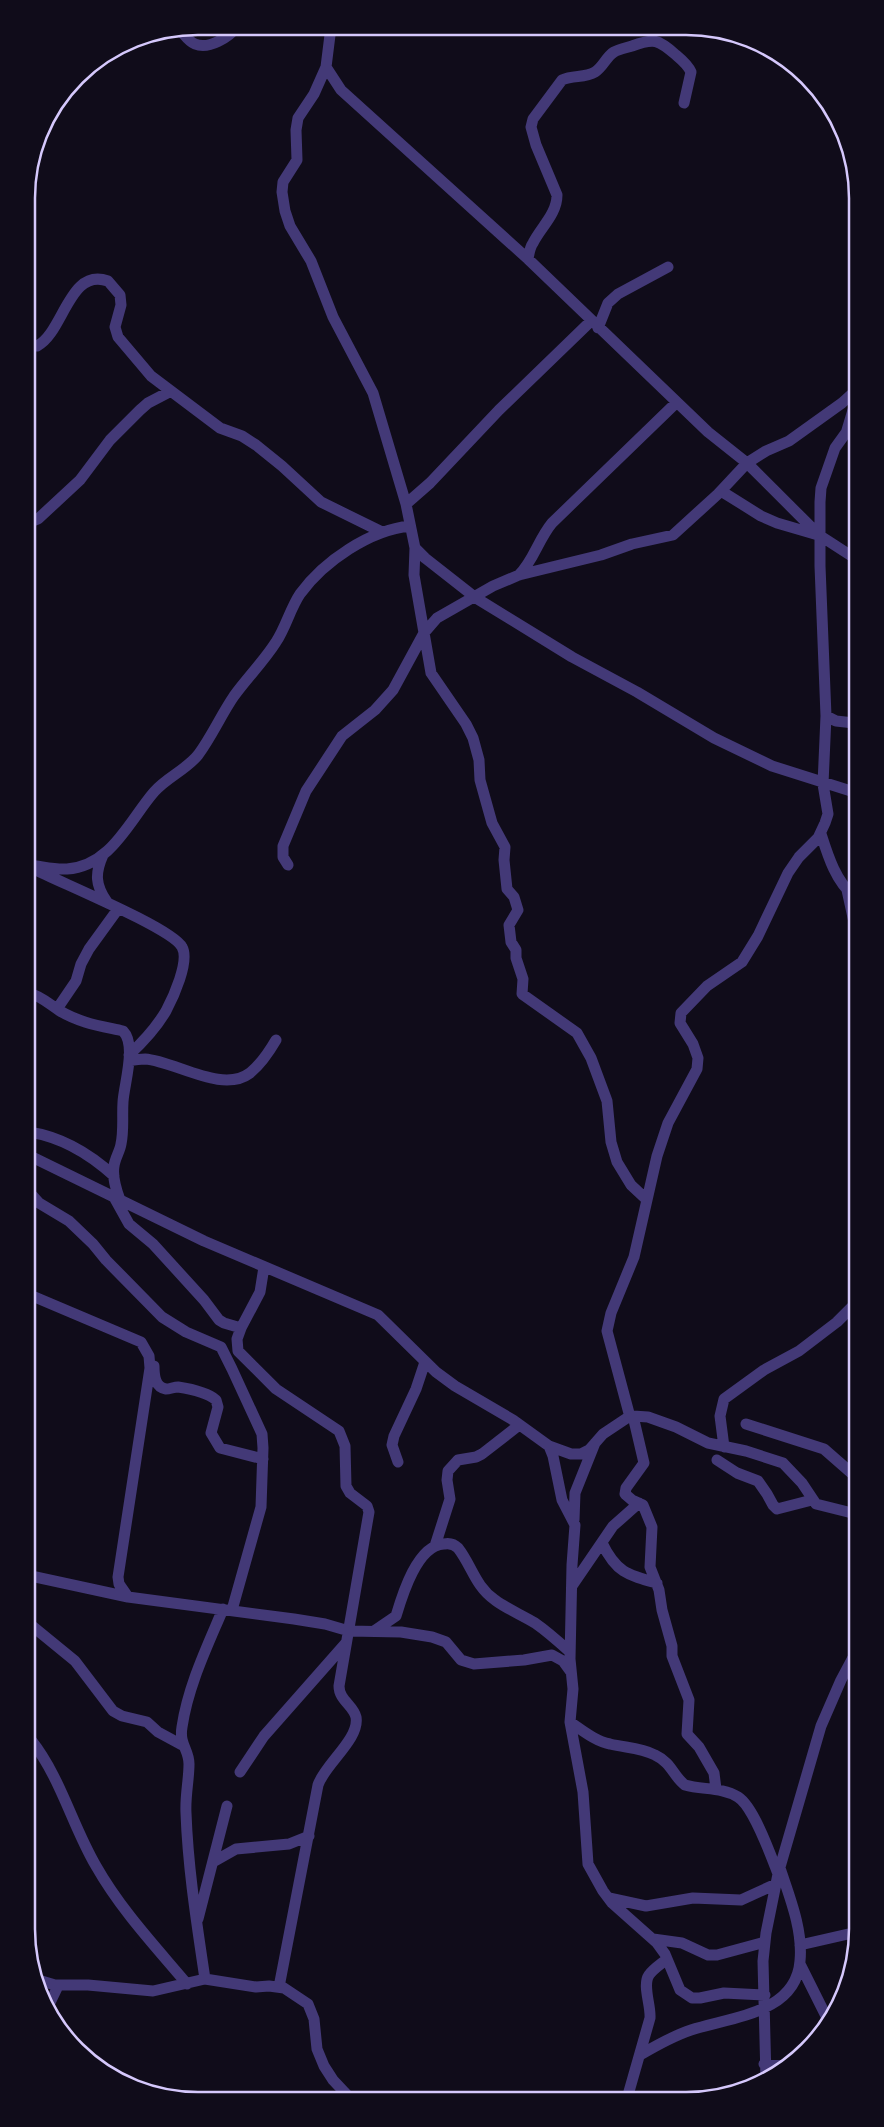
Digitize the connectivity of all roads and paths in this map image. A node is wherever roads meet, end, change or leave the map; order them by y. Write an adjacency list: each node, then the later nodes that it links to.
1 (229, 35): 3 (street)
2 (331, 35): 4 (street)
3 (185, 36)
4 (326, 67): 6 (street); 16 (street)
5 (684, 103): 6 (street)
6 (528, 259): 8 (street)
7 (668, 267): 8 (street)
8 (594, 324): 12 (street); 16 (street)
9 (35, 346): 10 (street)
10 (171, 391): 17 (street); 19 (street)
11 (849, 396): 14 (street)
12 (677, 402): 14 (street); 23 (street)
13 (849, 428): 20 (street)
14 (747, 463): 15 (street); 20 (street)
15 (721, 491): 20 (street); 23 (street)
16 (406, 504): 18 (street)
17 (35, 520)
18 (410, 526): 19 (street); 21 (street)
19 (382, 532): 32 (street)
20 (819, 535): 22 (street); 26 (street)
21 (416, 548): 24 (street); 25 (street)
22 (849, 554)
23 (519, 576): 24 (street)
24 (476, 598): 25 (street); 28 (street)
25 (424, 633): 34 (street); 48 (street)
26 (826, 716): 27 (street); 28 (street)
27 (849, 722)
28 (822, 784): 29 (street); 30 (street)
29 (849, 791)
30 (821, 834): 31 (street); 33 (street)
31 (812, 846): 33 (street); 48 (street)
32 (104, 853): 35 (street); 38 (street)
33 (830, 860): 37 (street)
34 (288, 865)
35 (35, 866)
36 (35, 868): 38 (street)
37 (849, 891)
38 (113, 906): 40 (street); 42 (street)
39 (35, 995): 40 (street)
40 (57, 1009): 42 (street)
41 (276, 1040): 42 (street)
42 (129, 1058): 45 (street)
43 (35, 1133): 45 (street)
44 (35, 1158): 46 (street)
45 (114, 1176): 46 (street)
46 (117, 1198): 49 (street); 52 (street)
47 (35, 1199): 61 (street)
48 (646, 1199): 55 (street)
49 (264, 1267): 52 (street); 54 (street)
50 (35, 1297): 53 (street)
51 (849, 1311): 60 (street)
52 (241, 1328): 80 (street)
53 (137, 1341): 61 (street); 76 (street)
54 (426, 1362): 57 (street); 63 (street)
55 (631, 1416): 58 (street); 60 (street); 66 (street)
56 (746, 1424): 64 (street)
57 (518, 1426): 59 (street); 72 (street)
58 (595, 1443): 59 (street); 70 (street)
59 (549, 1446): 70 (street)
60 (724, 1447): 65 (street)
61 (263, 1459): 77 (street)
62 (717, 1460): 65 (street)
63 (398, 1462)
64 (849, 1470)
65 (812, 1500): 67 (street)
66 (639, 1502): 71 (street); 74 (street)
67 (843, 1512): 68 (street); 69 (street)
68 (849, 1513)
69 (849, 1516)
70 (574, 1520): 75 (street)
71 (602, 1543): 74 (street); 75 (street)
72 (435, 1546): 79 (street); 81 (street)
73 (35, 1577): 76 (street)
74 (657, 1583): 88 (street)
75 (572, 1586): 81 (street)
76 (128, 1597): 77 (street)
77 (227, 1609): 80 (street); 85 (street)
78 (35, 1628): 85 (street)
79 (372, 1631): 80 (street); 83 (street)
80 (348, 1637): 87 (street); 90 (street)
81 (570, 1652): 83 (street)
82 (849, 1672): 92 (street)
83 (571, 1673): 84 (street)
84 (570, 1722): 88 (street); 93 (street)
85 (182, 1744): 94 (street)
86 (35, 1745): 103 (street)
87 (240, 1772)
88 (716, 1789): 92 (street)
89 (227, 1806): 91 (street)
90 (308, 1836): 91 (street); 105 (street)
91 (212, 1862): 94 (street)
92 (778, 1875): 93 (street); 97 (street); 98 (street)
93 (608, 1897): 96 (street)
94 (197, 1925): 101 (street)
95 (849, 1934): 98 (street)
96 (653, 1939): 97 (street); 99 (street)
97 (765, 1942): 106 (street)
98 (800, 1945): 100 (street)
99 (667, 1959): 106 (street); 110 (street)
100 (800, 1964): 108 (street); 109 (street)
101 (205, 1980): 103 (street); 105 (street)
102 (44, 1982): 104 (street)
103 (187, 1984): 104 (street)
104 (58, 1986): 107 (street)
105 (279, 1987): 114 (street)
106 (765, 1995): 108 (street)
107 (51, 2000)
108 (765, 2008): 110 (street); 111 (street)
109 (825, 2014)
110 (640, 2055): 115 (street)
111 (764, 2064): 112 (street); 113 (street)
112 (777, 2065)
113 (765, 2072)
114 (344, 2092)
115 (629, 2092)

